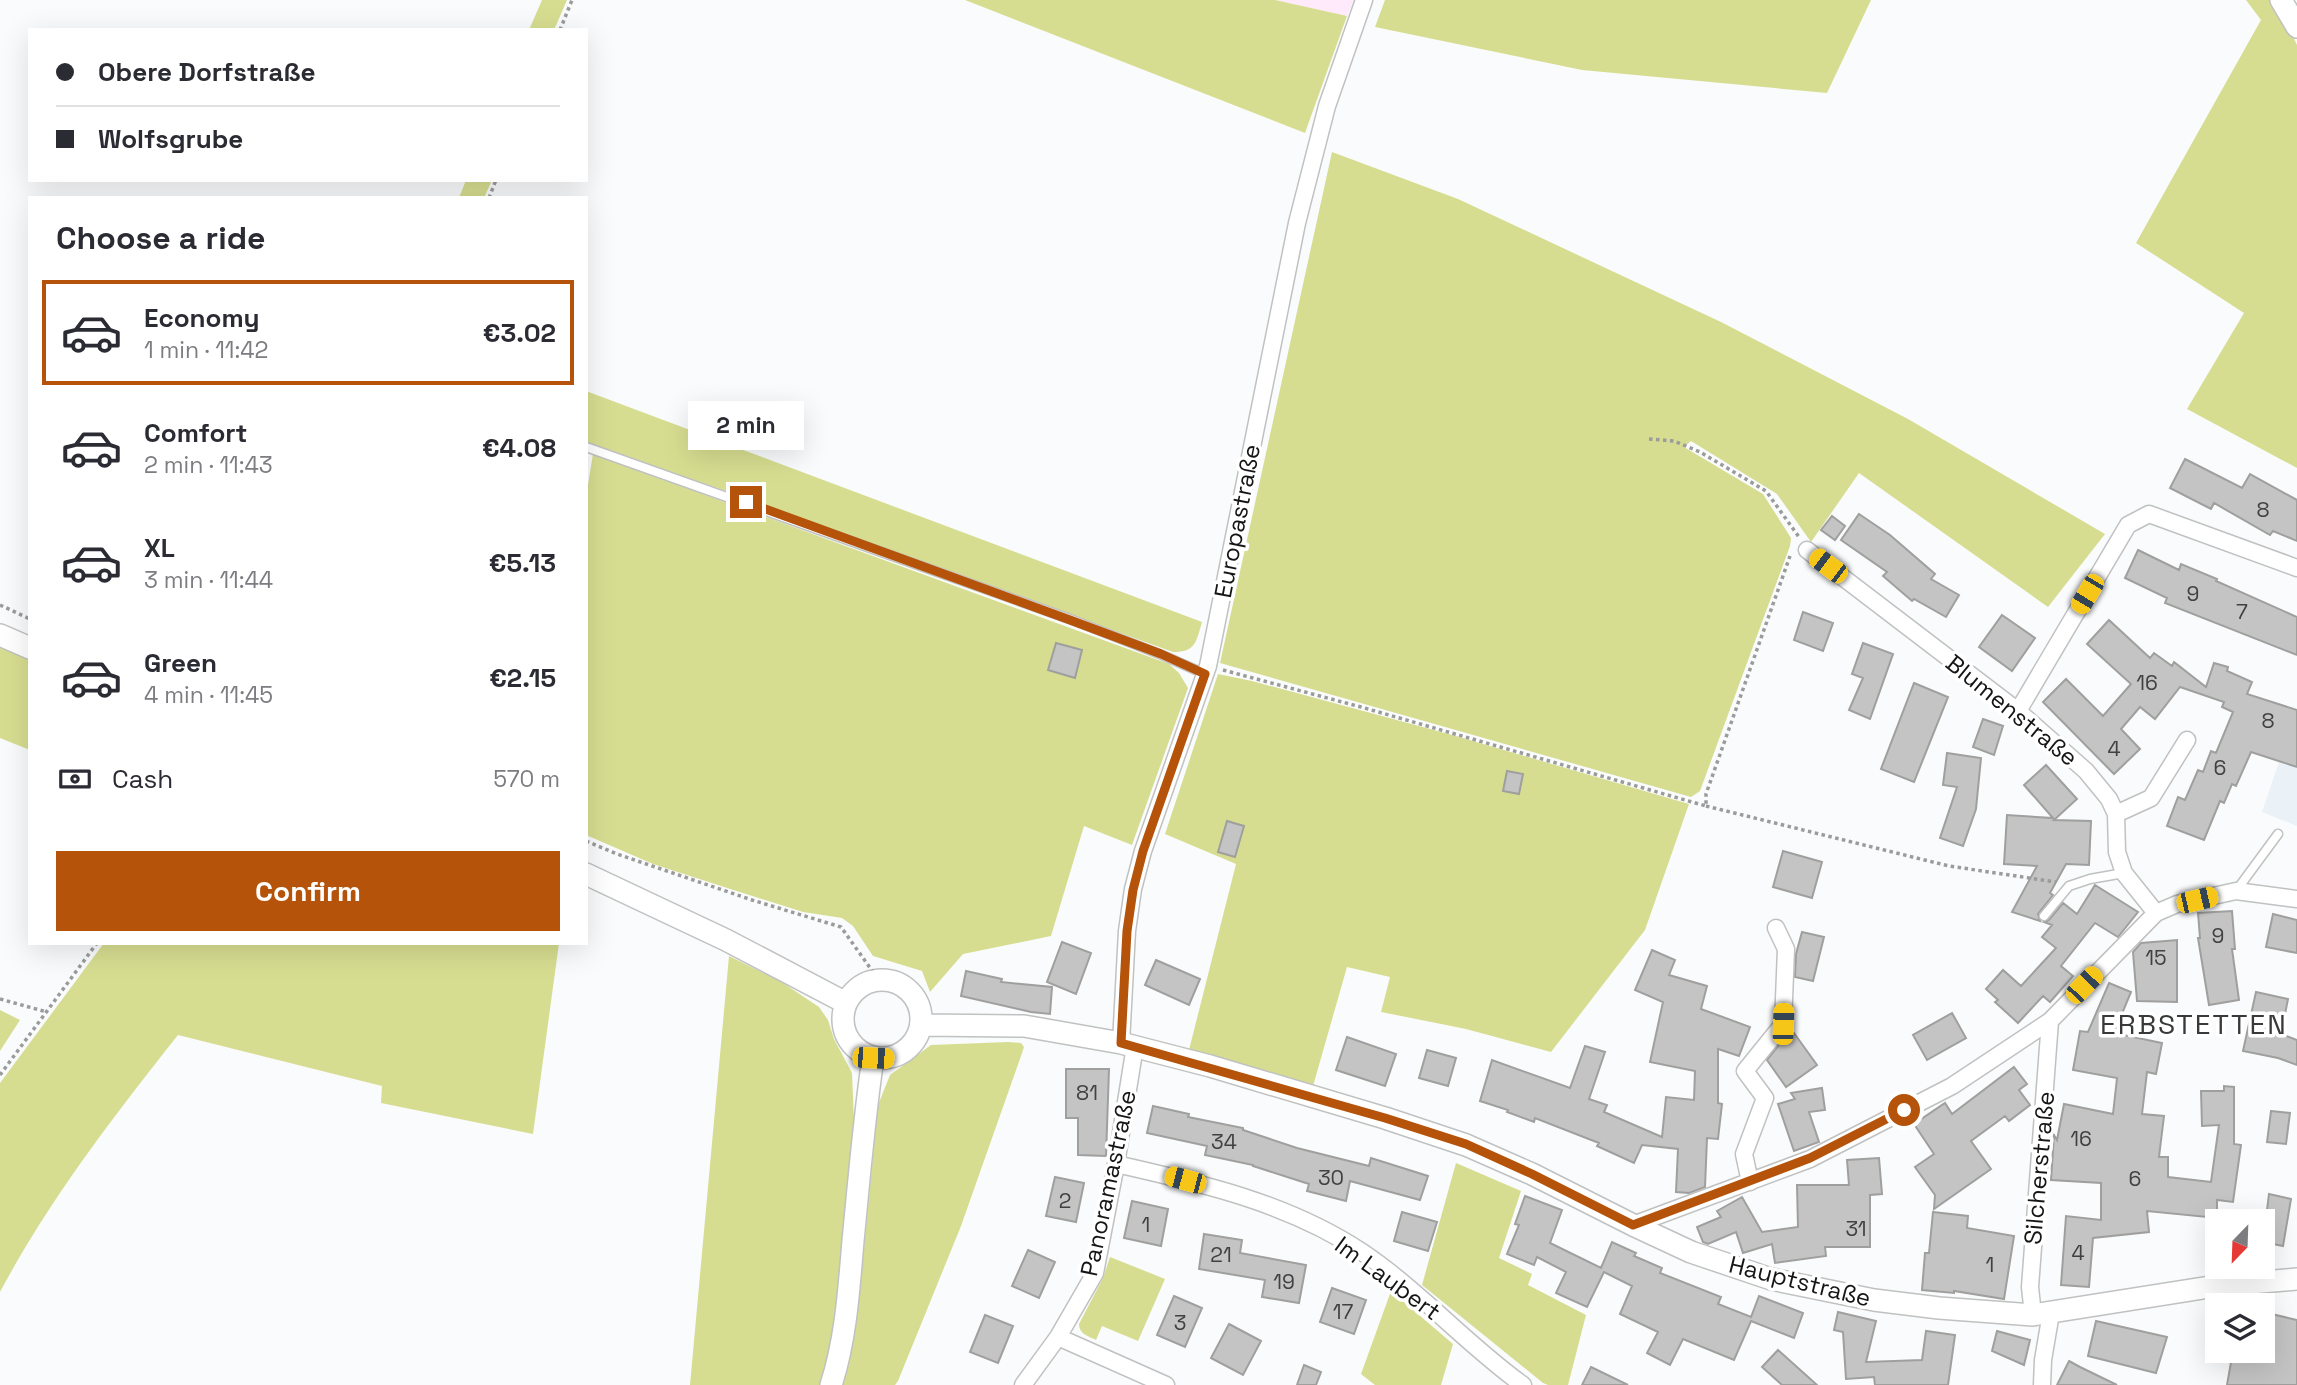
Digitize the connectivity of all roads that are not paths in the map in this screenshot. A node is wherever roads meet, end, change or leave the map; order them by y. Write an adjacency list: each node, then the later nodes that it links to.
1 (1364, 0): 9 (street, Europastraße)
2 (2281, 0): 3 (street)
3 (2297, 27)
4 (588, 448): 9 (lane)
5 (1807, 550): 10 (street, Blumenstraße)
6 (2297, 568): 10 (street)
7 (0, 635): 8 (street)
8 (28, 647)
9 (1206, 670): 24 (street, Europastraße)
10 (2018, 711): 12 (street, Blumenstraße)
11 (2187, 740): 12 (street)
12 (2116, 814): 14 (street)
13 (2278, 834): 16 (lane)
14 (2124, 873): 18 (street); 19 (lane)
15 (588, 875): 21 (street)
16 (2236, 891): 17 (street); 18 (street)
17 (2297, 899)
18 (2156, 912): 22 (street)
19 (2044, 916)
20 (1776, 928): 27 (street)
21 (846, 1003): 23 (street); 25 (street)
22 (2050, 1021): 27 (street); 30 (street, Silcherstraße)
23 (922, 1025): 24 (street, Hauptstraße); 25 (street)
24 (1128, 1044): 26 (street, Panoramastraße); 28 (street, Hauptstraße)
25 (873, 1058): 32 (street)
26 (1116, 1164): 31 (street, Panoramastraße); 35 (street, Im Laubert)
27 (1750, 1182): 28 (street)
28 (1633, 1225): 30 (street, Hauptstraße)
29 (2297, 1279): 30 (street, Hauptstraße)
30 (2042, 1314): 36 (street, Silcherstraße)
31 (1058, 1337): 33 (street, Panoramastraße); 34 (street)
32 (831, 1385)
33 (1023, 1385)
34 (1166, 1385)
35 (1523, 1385)
36 (2042, 1385)

